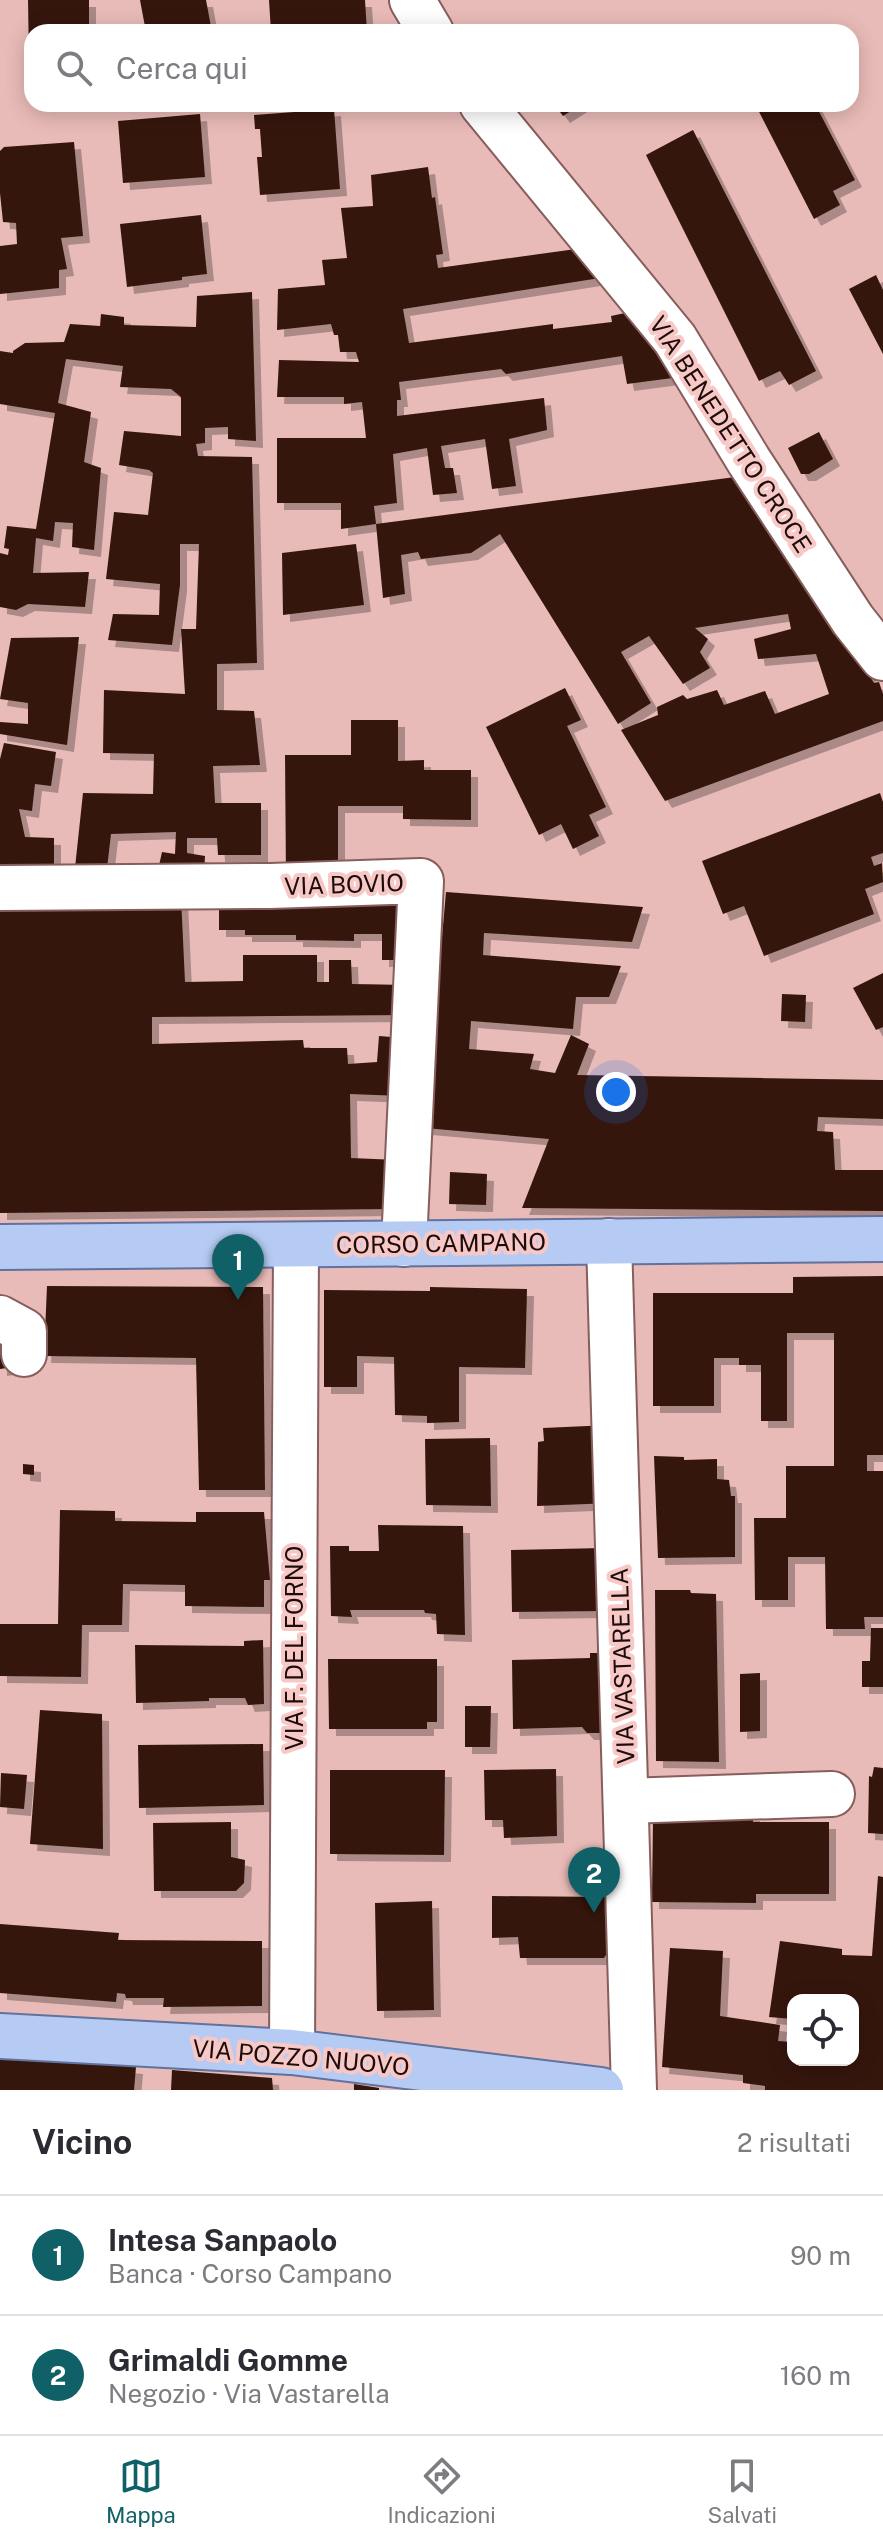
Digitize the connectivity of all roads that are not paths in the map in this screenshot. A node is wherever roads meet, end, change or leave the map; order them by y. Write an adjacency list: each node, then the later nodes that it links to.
1 (412, 0): 2 (street)
2 (426, 24)
3 (489, 112): 4 (street, VIA BENEDETTO CROCE)
4 (883, 658)
5 (0, 888): 8 (street, VIA BOVIO)
6 (883, 1239): 7 (main road, CORSO CAMPANO)
7 (609, 1241): 8 (main road, CORSO CAMPANO); 14 (street, VIA VASTARELLA)
8 (404, 1244): 9 (main road, CORSO CAMPANO)
9 (296, 1245): 10 (main road, CORSO CAMPANO); 16 (street, VIA F. DEL FORNO)
10 (0, 1247)
11 (0, 1318): 12 (street)
12 (24, 1354)
13 (832, 1794): 14 (street)
14 (626, 1801): 18 (street, VIA VASTARELLA)
15 (0, 2036): 16 (main road, VIA POZZO NUOVO)
16 (292, 2052): 17 (main road, VIA POZZO NUOVO)
17 (601, 2090)
18 (634, 2090)

